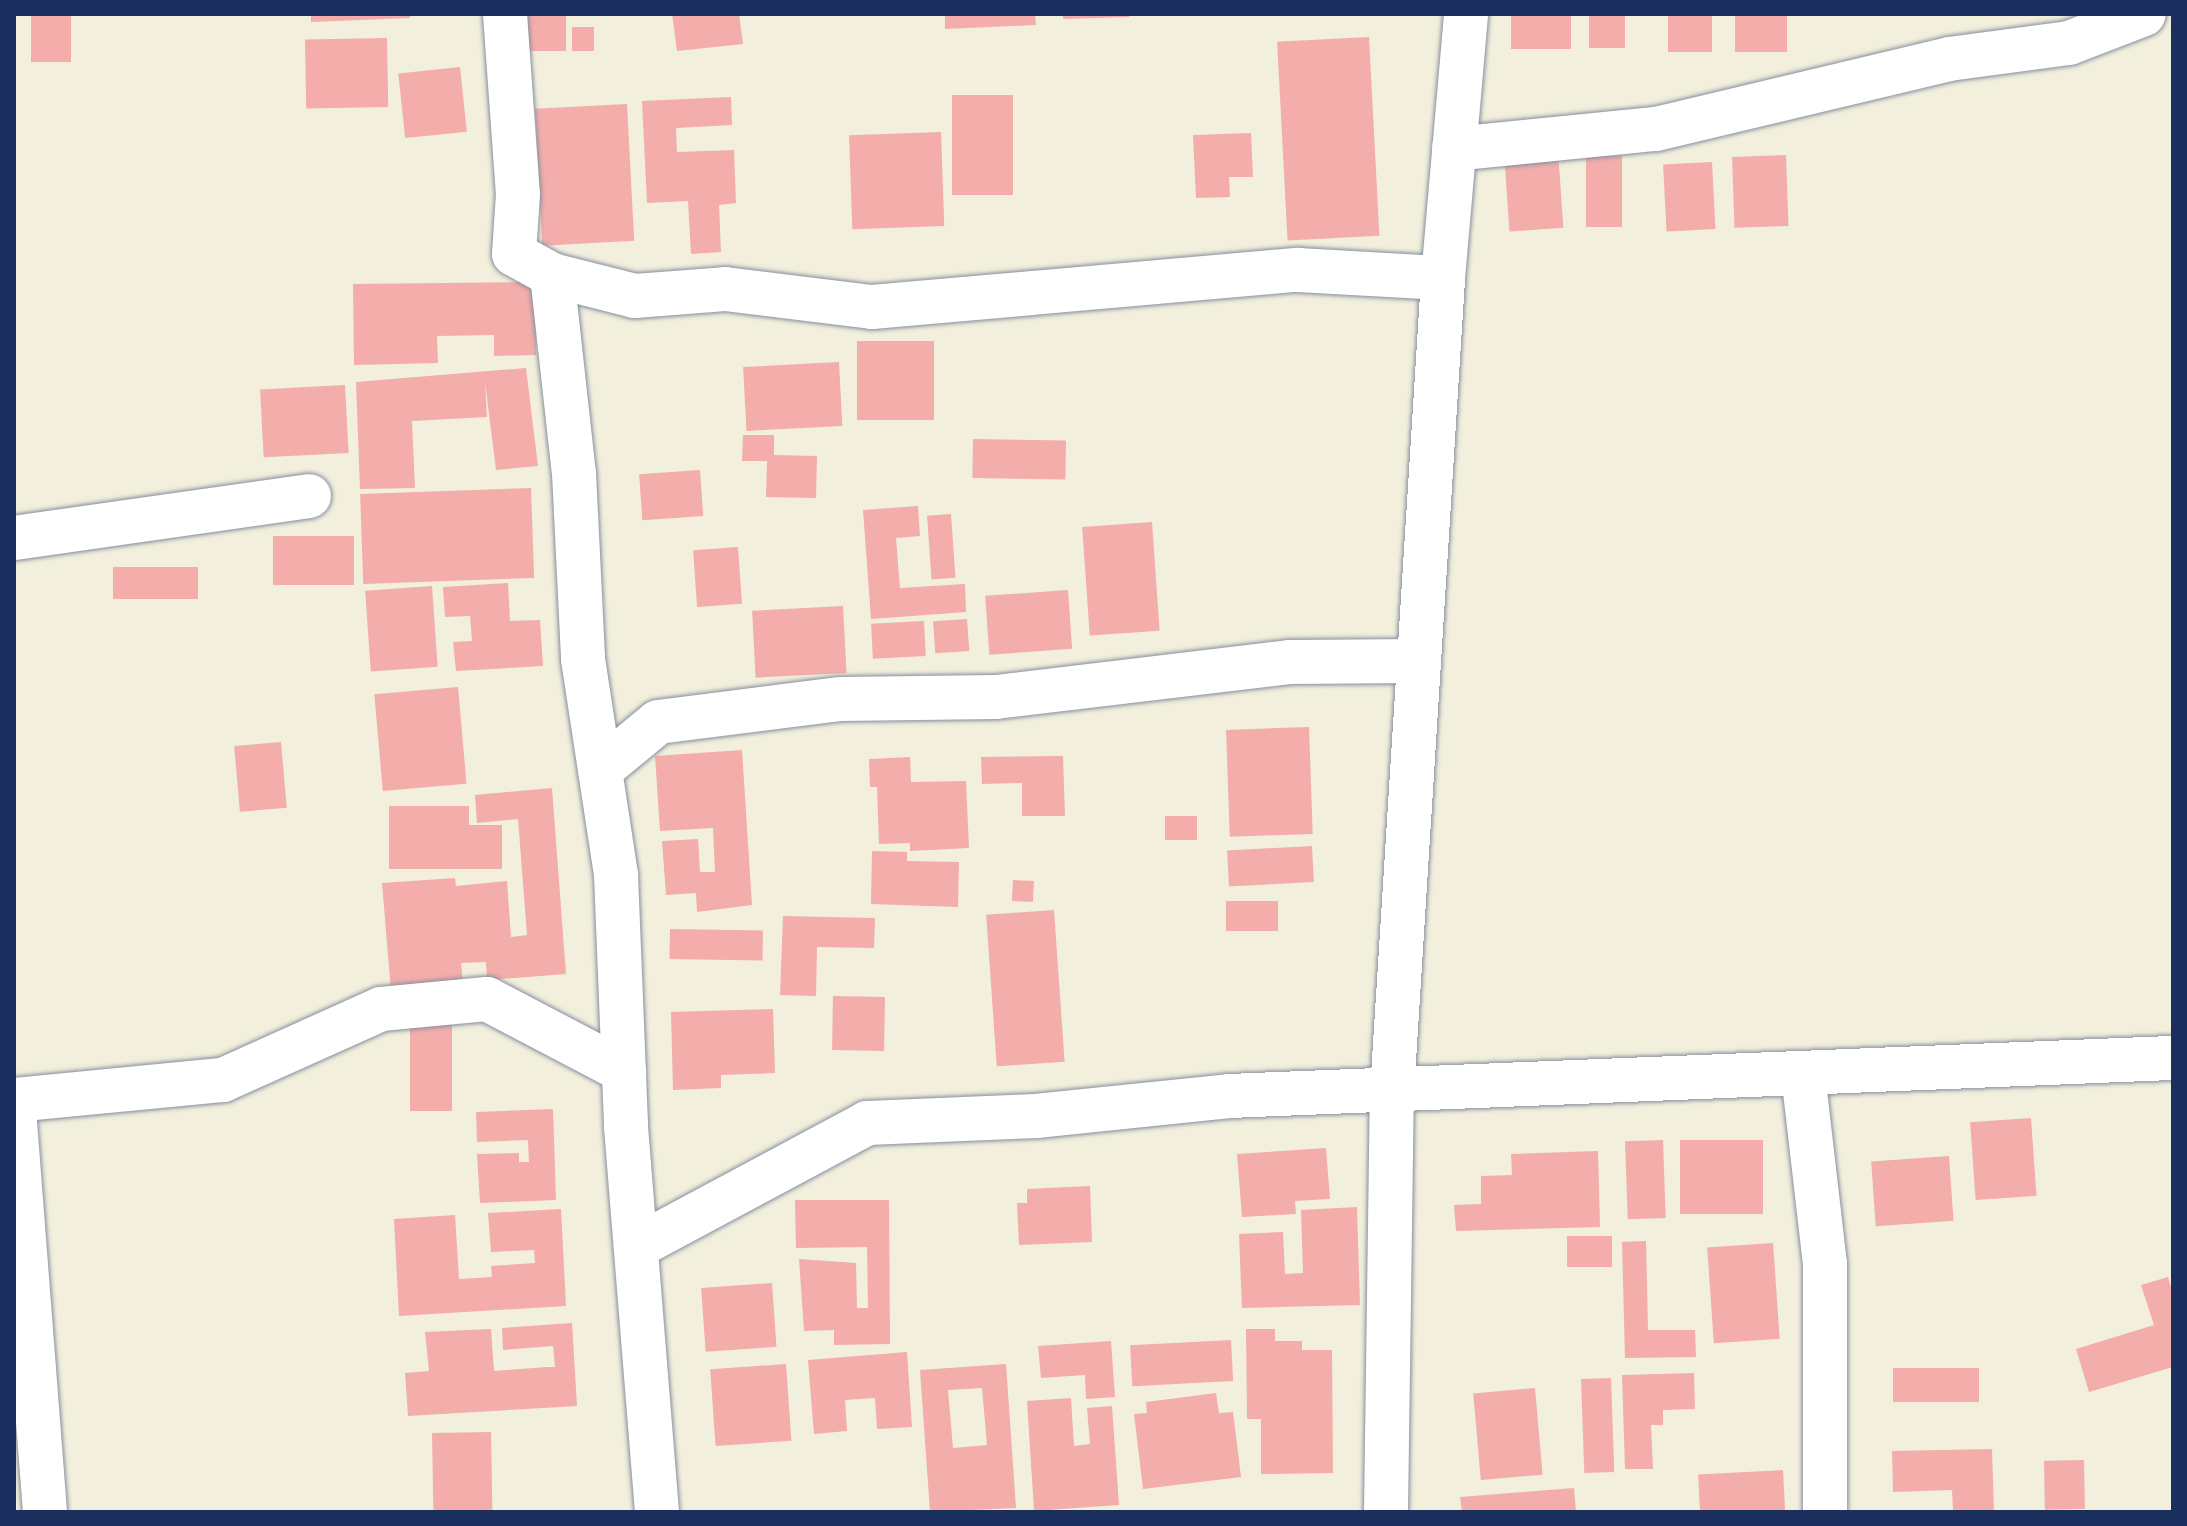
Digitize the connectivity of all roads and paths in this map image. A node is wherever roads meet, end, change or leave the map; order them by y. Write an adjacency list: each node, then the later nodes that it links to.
1 (505, 14): 5 (street)
2 (1466, 14): 4 (street)
3 (2144, 14): 4 (street)
4 (1454, 149): 6 (street)
5 (552, 275): 6 (street); 10 (street)
6 (1443, 278): 9 (street)
7 (309, 496): 8 (street)
8 (14, 538)
9 (1419, 661): 10 (street); 14 (street)
10 (600, 770): 12 (street)
11 (2173, 1058): 13 (street)
12 (624, 1071): 15 (street); 17 (street)
13 (1803, 1074): 14 (street); 21 (street)
14 (1392, 1092): 17 (street); 20 (street)
15 (14, 1100)
16 (14, 1109): 18 (street)
17 (636, 1247): 19 (street)
18 (45, 1512)
19 (657, 1512)
20 (1386, 1512)
21 (1825, 1512)

